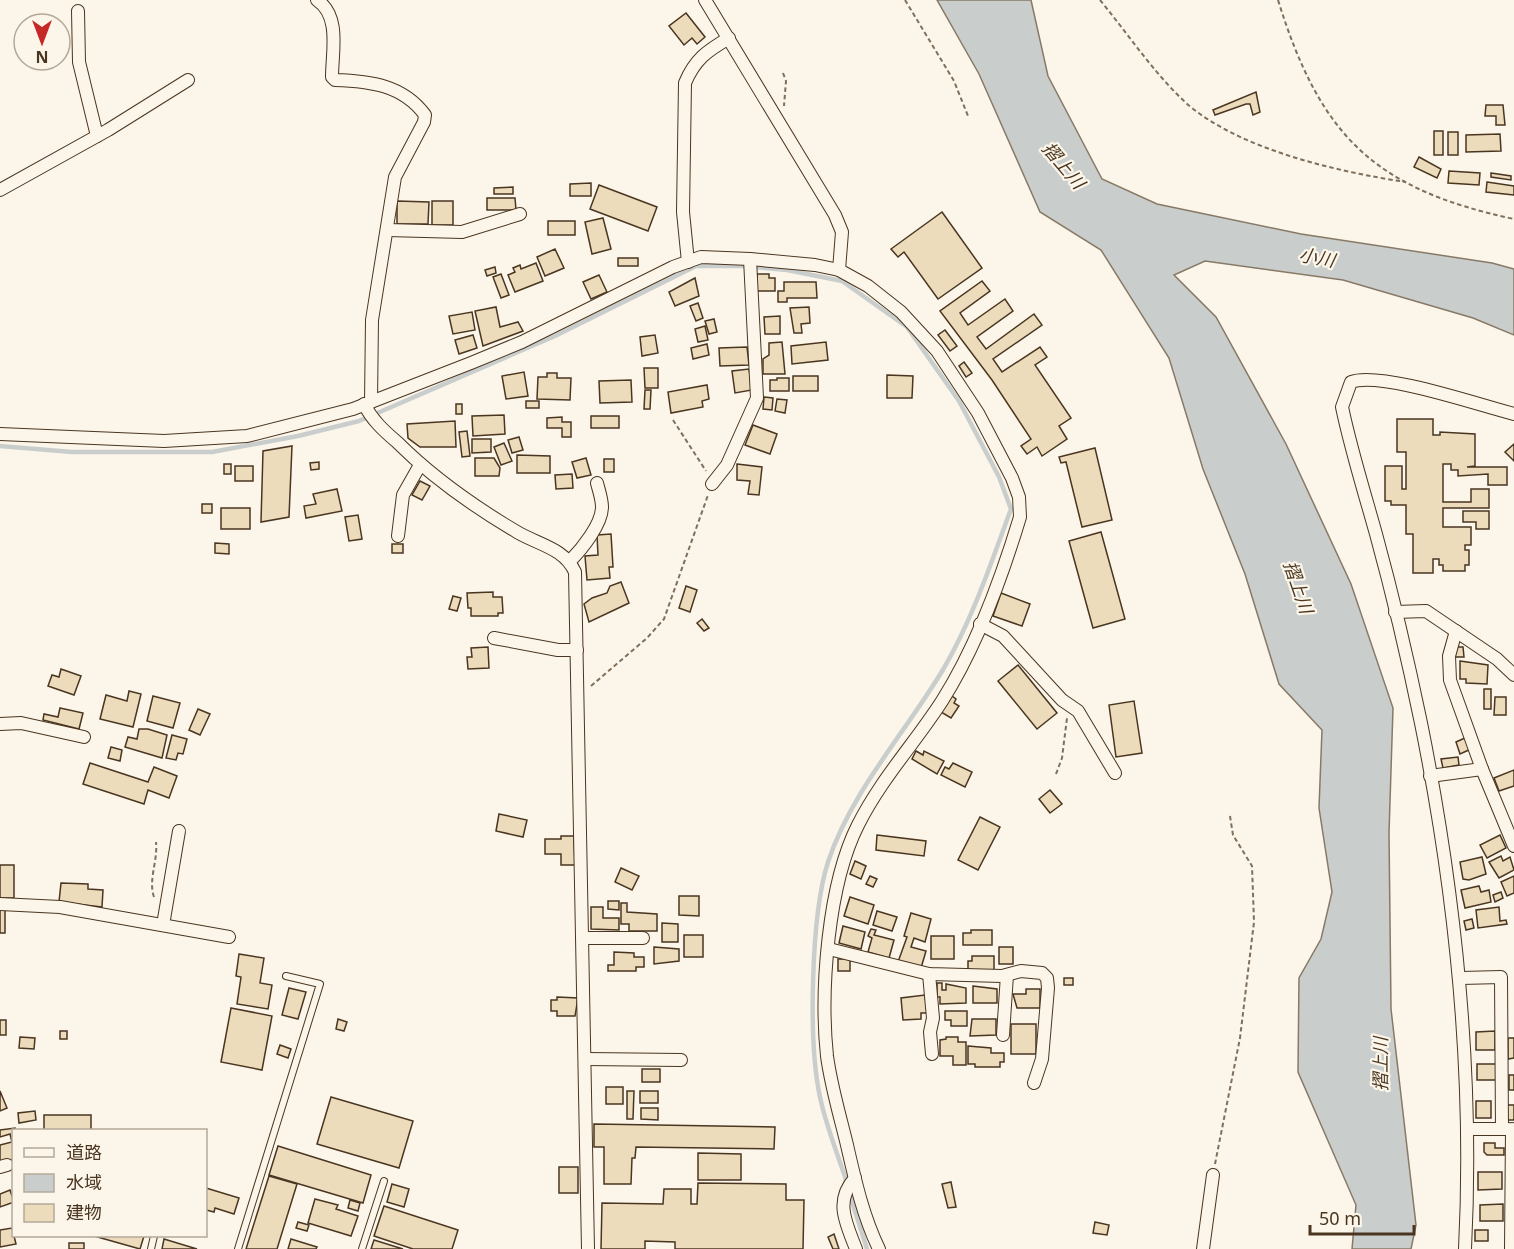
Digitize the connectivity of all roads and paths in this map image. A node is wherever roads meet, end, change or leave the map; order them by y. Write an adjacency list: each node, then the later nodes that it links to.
1 (317, 0): 17 (street)
2 (705, 0): 7 (street)
3 (905, 0): 11 (path)
4 (1100, 0): 13 (path)
5 (1278, 0): 13 (path)
6 (78, 11): 12 (street)
7 (729, 38): 18 (street); 20 (street)
8 (783, 73): 10 (path)
9 (188, 80): 12 (street)
10 (784, 107)
11 (968, 116)
12 (97, 136): 14 (street)
13 (1406, 182): 16 (path)
14 (0, 190)
15 (520, 214): 17 (street)
16 (1514, 219)
17 (387, 230): 21 (street)
18 (688, 262): 19 (street); 21 (street)
19 (750, 264): 20 (street); 27 (street)
20 (839, 270): 31 (street)
21 (367, 405): 24 (street); 25 (street)
22 (1514, 414): 30 (street)
23 (673, 420): 27 (path)
24 (0, 434)
25 (420, 465): 28 (street); 29 (street)
26 (597, 483): 29 (street)
27 (712, 484): 36 (path)
28 (398, 536)
29 (570, 561): 34 (street)
30 (1395, 612): 32 (street); 43 (street)
31 (980, 624): 37 (street); 55 (street)
32 (1456, 631): 35 (street); 40 (street)
33 (494, 638): 34 (street)
34 (577, 650): 36 (street)
35 (1514, 675)
36 (578, 694): 53 (street)
37 (1072, 707): 41 (street); 42 (path)
38 (0, 724): 39 (street)
39 (84, 737)
40 (1482, 769): 43 (street); 45 (street)
41 (1115, 773)
42 (1056, 774)
43 (1430, 776): 59 (street)
44 (1230, 816): 67 (path)
45 (1509, 822): 48 (street)
46 (179, 831): 51 (street)
47 (156, 842): 50 (path)
48 (1514, 846)
49 (0, 904): 50 (street)
50 (149, 923): 51 (street)
51 (164, 925): 52 (street)
52 (228, 937)
53 (584, 938): 54 (street); 62 (street)
54 (643, 938)
55 (829, 949): 56 (street); 69 (street)
56 (929, 975): 57 (street); 61 (street)
57 (1007, 975): 60 (street); 64 (street)
58 (286, 976): 70 (lane)
59 (1461, 978): 65 (street); 66 (street)
60 (1003, 1035)
61 (932, 1054)
62 (585, 1059): 63 (street); 72 (street)
63 (681, 1060)
64 (1034, 1083)
65 (1467, 1129): 66 (street); 76 (street)
66 (1509, 1129): 77 (street)
67 (1213, 1174): 75 (street)
68 (384, 1181): 71 (lane)
69 (850, 1184): 73 (street); 74 (street)
70 (238, 1249)
71 (362, 1249)
72 (588, 1249)
73 (856, 1249)
74 (879, 1249)
75 (1203, 1249)
76 (1465, 1249)
77 (1511, 1249)

